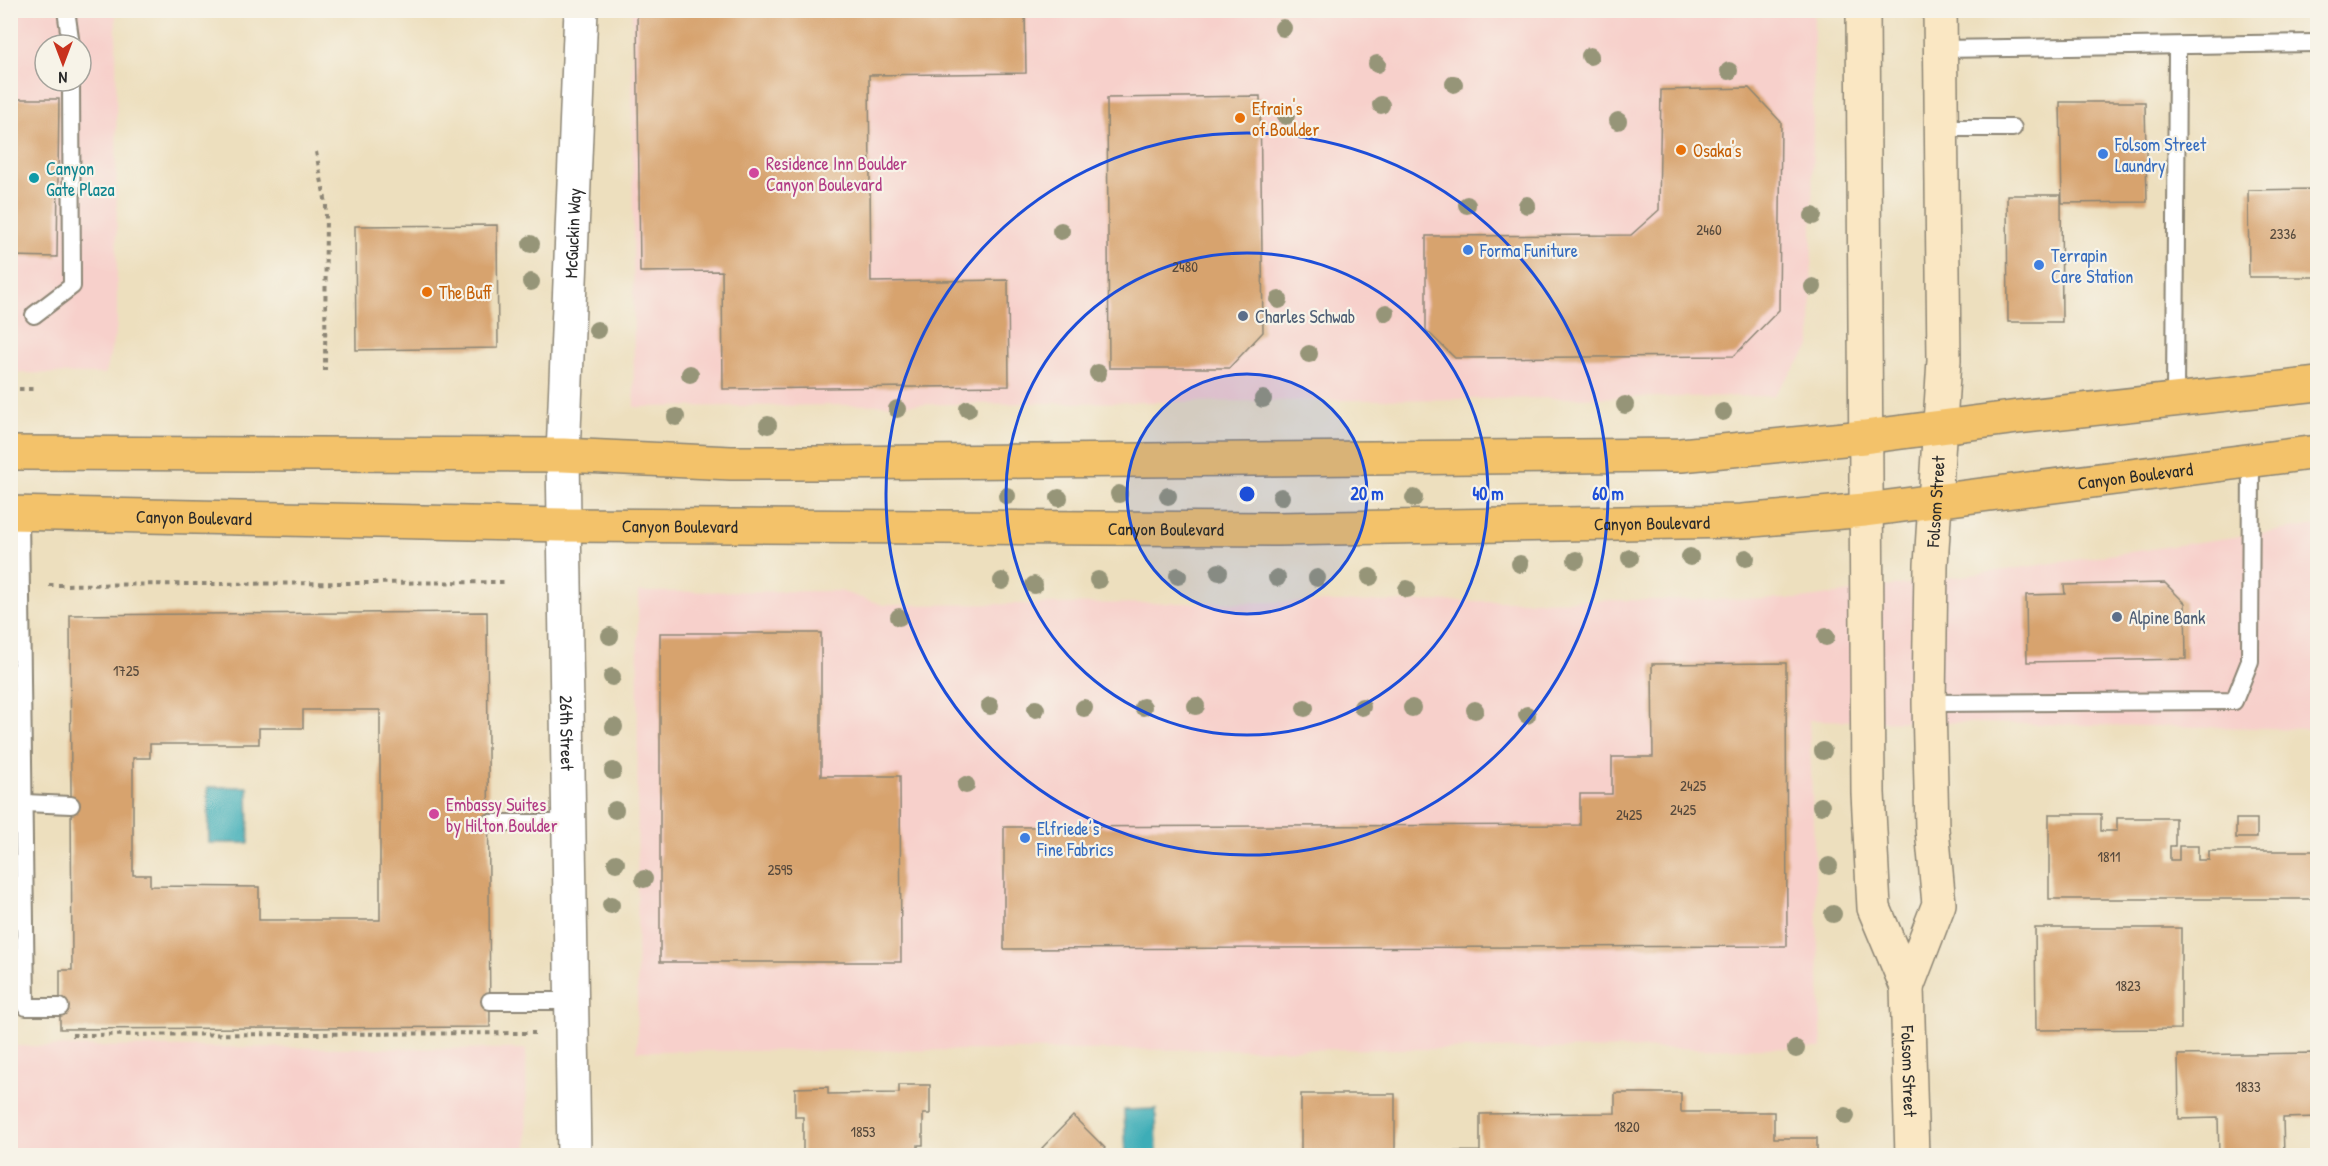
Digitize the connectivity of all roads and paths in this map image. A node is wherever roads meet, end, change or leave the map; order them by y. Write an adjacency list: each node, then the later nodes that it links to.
1 (66, 10): 5 (lane)
2 (581, 10): 23 (street, McGuckin Way)
3 (1863, 10): 20 (main road, Folsom Street)
4 (1940, 10): 8 (main road, Folsom Street)
5 (69, 33)
6 (2318, 43): 7 (lane)
7 (2177, 47): 8 (lane); 18 (lane)
8 (1941, 49): 10 (main road, Folsom Street)
9 (71, 93): 13 (lane)
10 (1941, 128): 11 (lane); 19 (main road, Folsom Street)
11 (2013, 128)
12 (316, 152): 14 (path)
13 (34, 315)
14 (325, 371)
15 (2318, 384): 18 (main road)
16 (10, 389): 17 (path)
17 (36, 389)
18 (2175, 399): 19 (main road)
19 (1938, 427): 20 (main road); 25 (main road, Folsom Street)
20 (1864, 437): 23 (main road); 26 (main road, Folsom Street)
21 (10, 453): 23 (main road)
22 (2318, 453): 24 (main road, Canyon Boulevard)
23 (563, 455): 28 (street, 26th Street)
24 (2251, 460): 25 (main road, Canyon Boulevard); 31 (lane)
25 (1934, 500): 26 (main road, Canyon Boulevard); 31 (main road, Folsom Street)
26 (1865, 510): 28 (main road, Canyon Boulevard); 36 (main road, Folsom Street)
27 (15, 514): 28 (main road, Canyon Boulevard); 30 (lane)
28 (563, 525): 35 (street, 26th Street)
29 (507, 582): 30 (path)
30 (21, 585): 32 (lane)
31 (1929, 703): 36 (main road, Folsom Street)
32 (24, 803): 33 (lane); 39 (lane)
33 (71, 805)
34 (489, 823): 35 (lane)
35 (567, 823): 37 (street, 26th Street)
36 (1907, 987): 43 (main road, Folsom Street)
37 (572, 1000): 38 (lane); 40 (street, 26th Street)
38 (490, 1001)
39 (60, 1006)
40 (572, 1033): 41 (path); 42 (street, 26th Street)
41 (63, 1035)
42 (574, 1155)
43 (1912, 1155)

